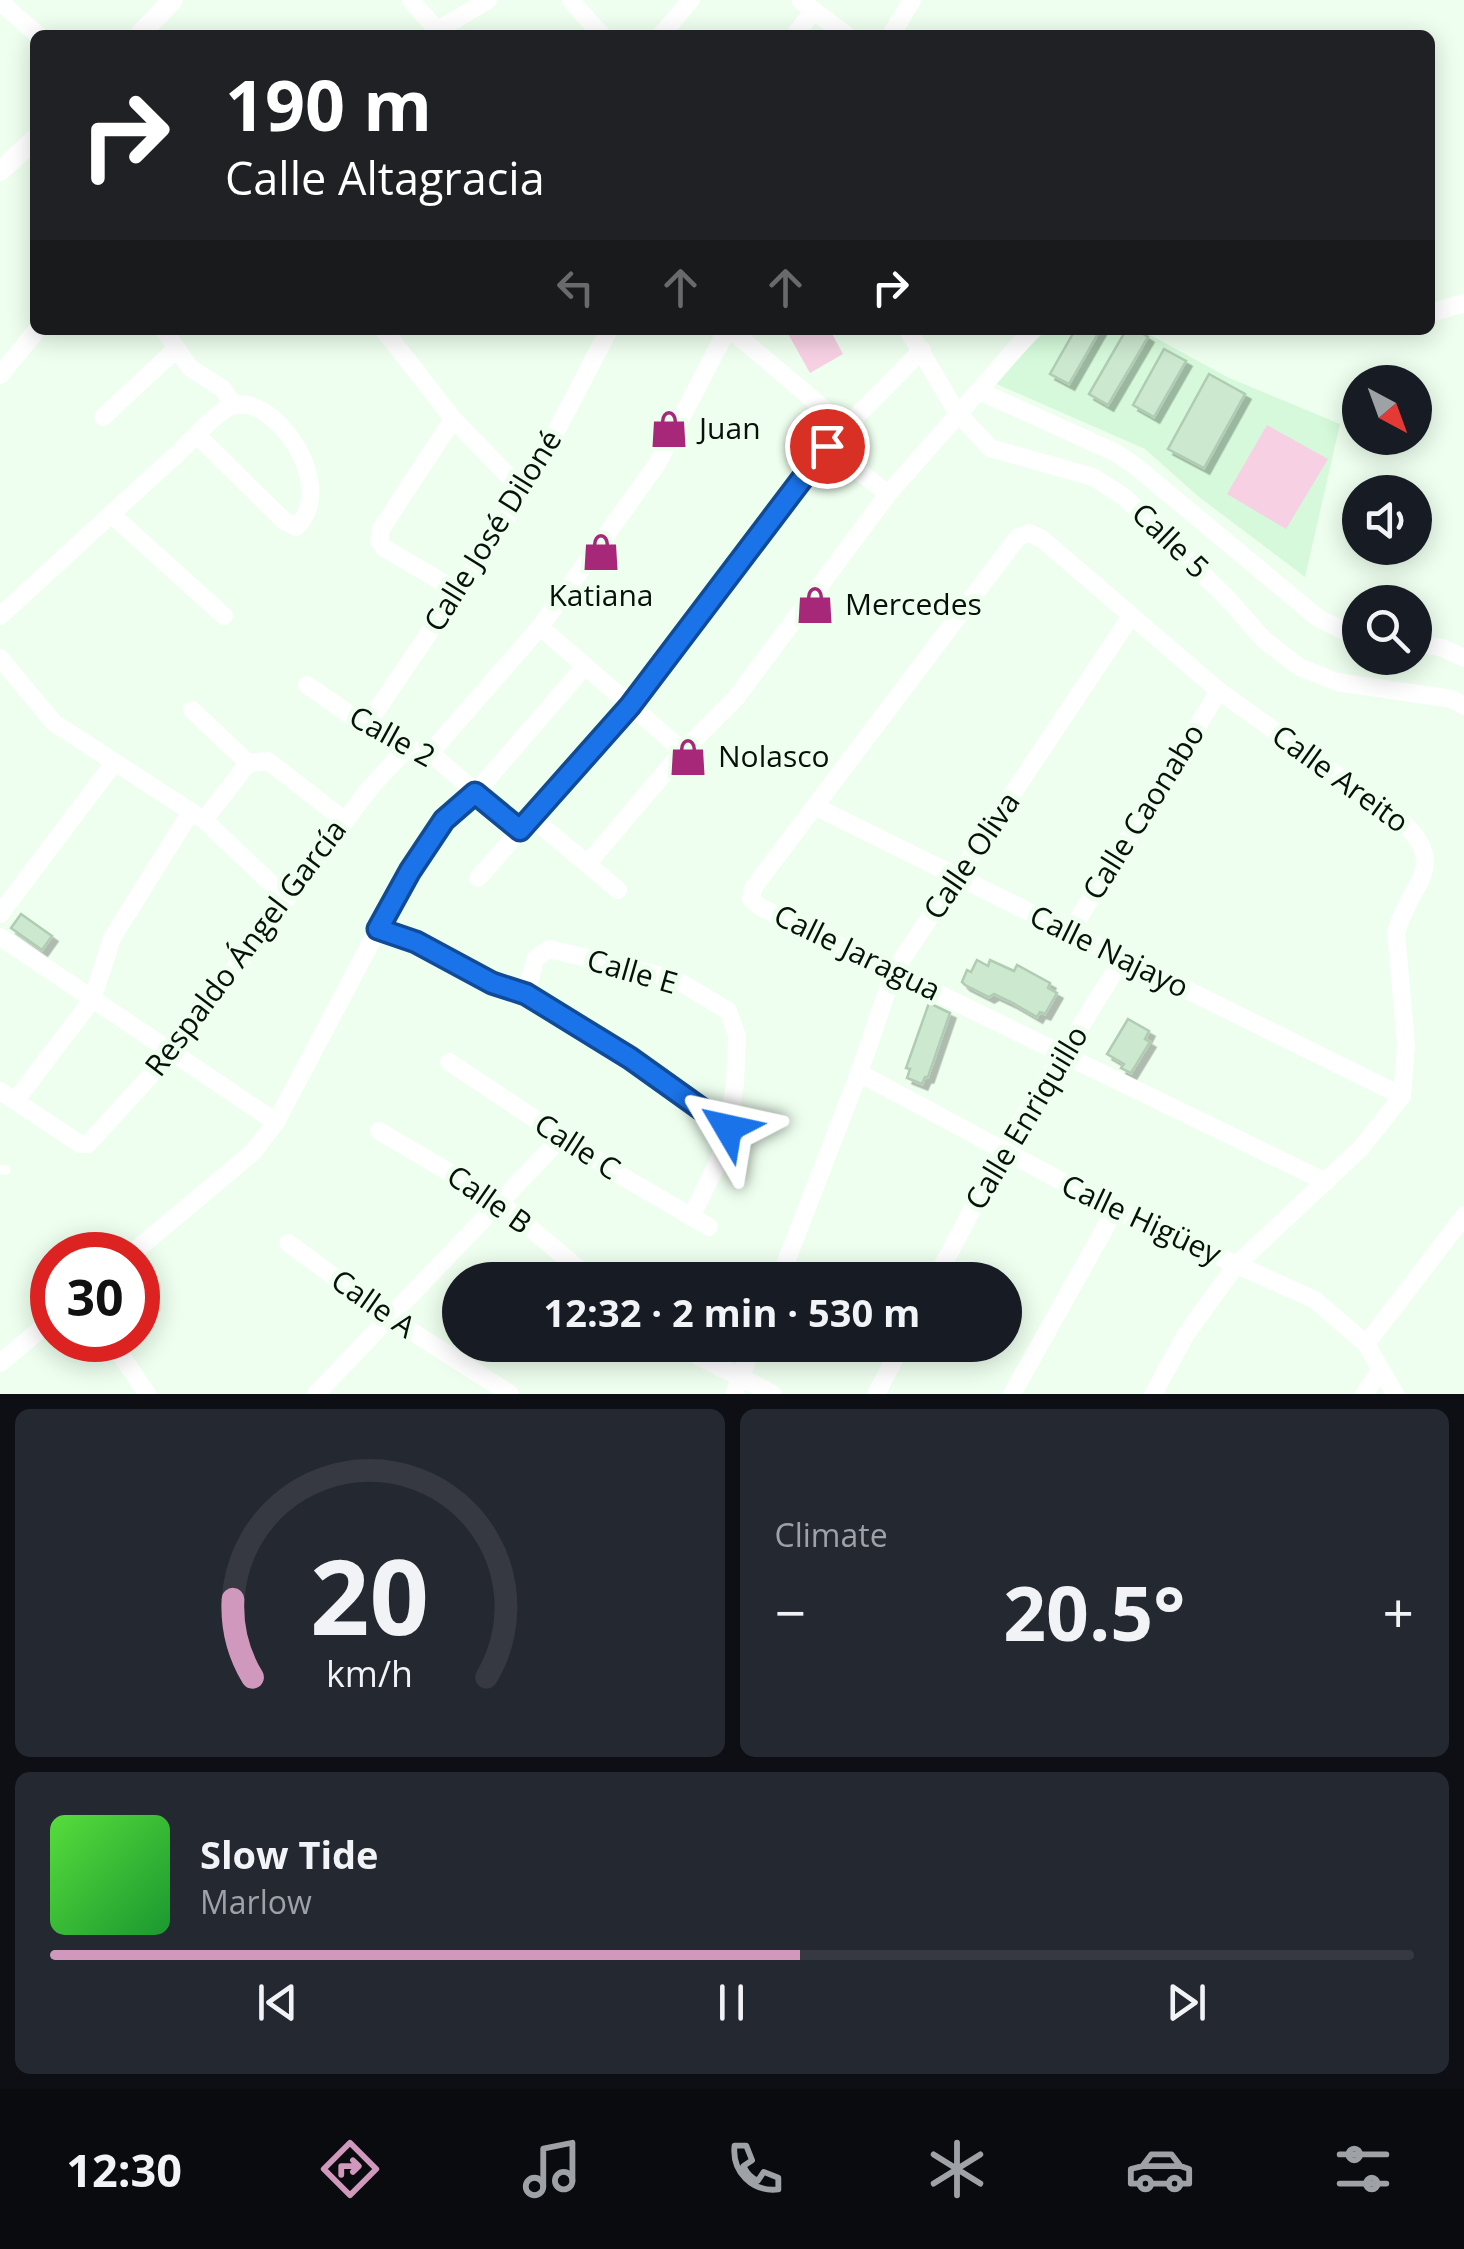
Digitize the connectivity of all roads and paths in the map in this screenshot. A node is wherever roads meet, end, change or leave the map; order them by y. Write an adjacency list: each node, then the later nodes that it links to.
1 (173, 0): 10 (street)
2 (410, 0): 11 (street)
3 (488, 0): 12 (street)
4 (570, 0): 13 (street)
5 (691, 0): 14 (street)
6 (912, 0): 17 (street)
7 (0, 2): 9 (street)
8 (807, 5): 15 (street); 16 (street)
9 (32, 30)
10 (143, 30)
11 (438, 30)
12 (443, 30)
13 (597, 30)
14 (665, 30)
15 (798, 30)
16 (840, 30)
17 (894, 30)
18 (30, 144): 19 (street)
19 (0, 171)
20 (1464, 303): 21 (street)
21 (1435, 312)
22 (34, 335): 32 (street)
23 (167, 335): 30 (street)
24 (388, 335): 37 (street)
25 (604, 335): 41 (street, Calle José Diloné)
26 (726, 335): 49 (street)
27 (735, 335): 38 (street)
28 (912, 335): 31 (street, Calle 5)
29 (1028, 335): 33 (street)
30 (176, 350): 34 (street); 36 (street)
31 (922, 350): 35 (street, Calle 5); 38 (street)
32 (0, 375)
33 (979, 390): 35 (street); 50 (street)
34 (229, 406): 39 (street); 39 (street)
35 (959, 414): 42 (street); 58 (street, Calle 5)
36 (103, 417)
37 (454, 419): 41 (street); 45 (street)
38 (844, 426): 40 (street)
39 (198, 435): 43 (street)
40 (827, 446): 42 (street); 57 (street)
41 (524, 492): 45 (street, Calle José Diloné)
42 (888, 494): 62 (street)
43 (111, 514): 46 (street); 47 (street)
44 (1030, 533): 48 (street, Calle Areito); 67 (street, Calle Jaragua)
45 (459, 592): 60 (street, Calle José Diloné)
46 (0, 616)
47 (224, 616)
48 (1132, 616): 56 (street, Calle Areito); 73 (street, Calle Oliva)
49 (540, 627): 54 (street); 63 (street)
50 (1342, 630)
51 (1432, 647): 53 (street)
52 (0, 658): 64 (street)
53 (1464, 658)
54 (584, 666): 57 (street); 66 (street)
55 (308, 685): 60 (street, Calle 2)
56 (1218, 691): 78 (street, Calle Caonabo); 89 (street, Calle Areito)
57 (630, 706): 62 (street); 70 (street)
58 (1464, 706)
59 (192, 710): 65 (street)
60 (366, 726): 61 (street, Calle 2)
61 (406, 749): 63 (street, Calle 2); 69 (street, Respaldo Ángel García)
62 (683, 750): 71 (street)
63 (430, 753): 66 (street, Calle 2)
64 (113, 764): 68 (street); 76 (street)
65 (248, 764): 68 (street); 69 (street)
66 (475, 793): 70 (street, Calle 2); 77 (street)
67 (816, 807): 73 (street, Calle Najayo); 81 (street, Calle Jaragua)
68 (197, 816): 75 (street); 83 (street)
69 (344, 820): 75 (street, Respaldo Ángel García)
70 (525, 824): 71 (street, Calle 2); 72 (street)
71 (585, 862): 74 (street, Calle 2)
72 (478, 878)
73 (958, 879): 78 (street, Calle Najayo); 81 (street, Calle Oliva)
74 (618, 890)
75 (285, 898): 84 (street, Respaldo Ángel García)
76 (0, 914)
77 (378, 929): 82 (street); 90 (street)
78 (1070, 932): 80 (street, Calle Najayo)
79 (0, 937): 83 (street)
80 (1123, 958): 85 (street, Calle Enriquillo); 89 (street, Calle Najayo)
81 (894, 971): 85 (street, Calle Jaragua); 87 (street, Calle Oliva)
82 (526, 994): 91 (street); 91 (street, Calle E)
83 (92, 1000): 84 (street); 88 (street)
84 (171, 1052): 88 (street, Respaldo Ángel García); 90 (street)
85 (1064, 1053): 94 (street, Calle Enriquillo); 95 (street, Calle Jaragua)
86 (448, 1062): 93 (street, Calle C)
87 (859, 1074): 94 (street, Calle Higüey); 104 (street, Calle Oliva)
88 (8, 1096)
89 (1402, 1096): 95 (street)
90 (276, 1122): 101 (street)
91 (728, 1128): 99 (street, Calle E)
92 (378, 1131): 96 (street, Calle B)
93 (561, 1138): 96 (street); 99 (street, Calle C)
94 (1002, 1152): 97 (street, Calle Higüey); 105 (street, Calle Enriquillo)
95 (1326, 1182): 106 (street)
96 (498, 1200): 103 (street, Calle B); 107 (street)
97 (1115, 1210): 106 (street, Calle Higüey); 122 (street)
98 (1464, 1216): 109 (street)
99 (691, 1217): 100 (street, Calle C)
100 (709, 1227)
101 (157, 1232)
102 (288, 1243): 107 (street, Calle A)
103 (571, 1262)
104 (786, 1262)
105 (945, 1262)
106 (1236, 1264): 109 (street, Calle Higüey); 123 (street)
107 (389, 1317): 118 (street); 119 (street, Calle A)
108 (30, 1339): 114 (street)
109 (1366, 1344): 115 (street, Calle Higüey)
110 (125, 1362): 117 (street)
111 (701, 1362): 116 (street)
112 (747, 1362): 116 (street)
113 (893, 1362): 121 (street)
114 (0, 1364)
115 (1380, 1371): 124 (street); 125 (street, Calle Higüey)
116 (737, 1387): 120 (street)
117 (148, 1394)
118 (316, 1394)
119 (510, 1394)
120 (773, 1394)
121 (876, 1394)
122 (1012, 1394)
123 (1153, 1394)
124 (1364, 1394)
125 (1395, 1394)

